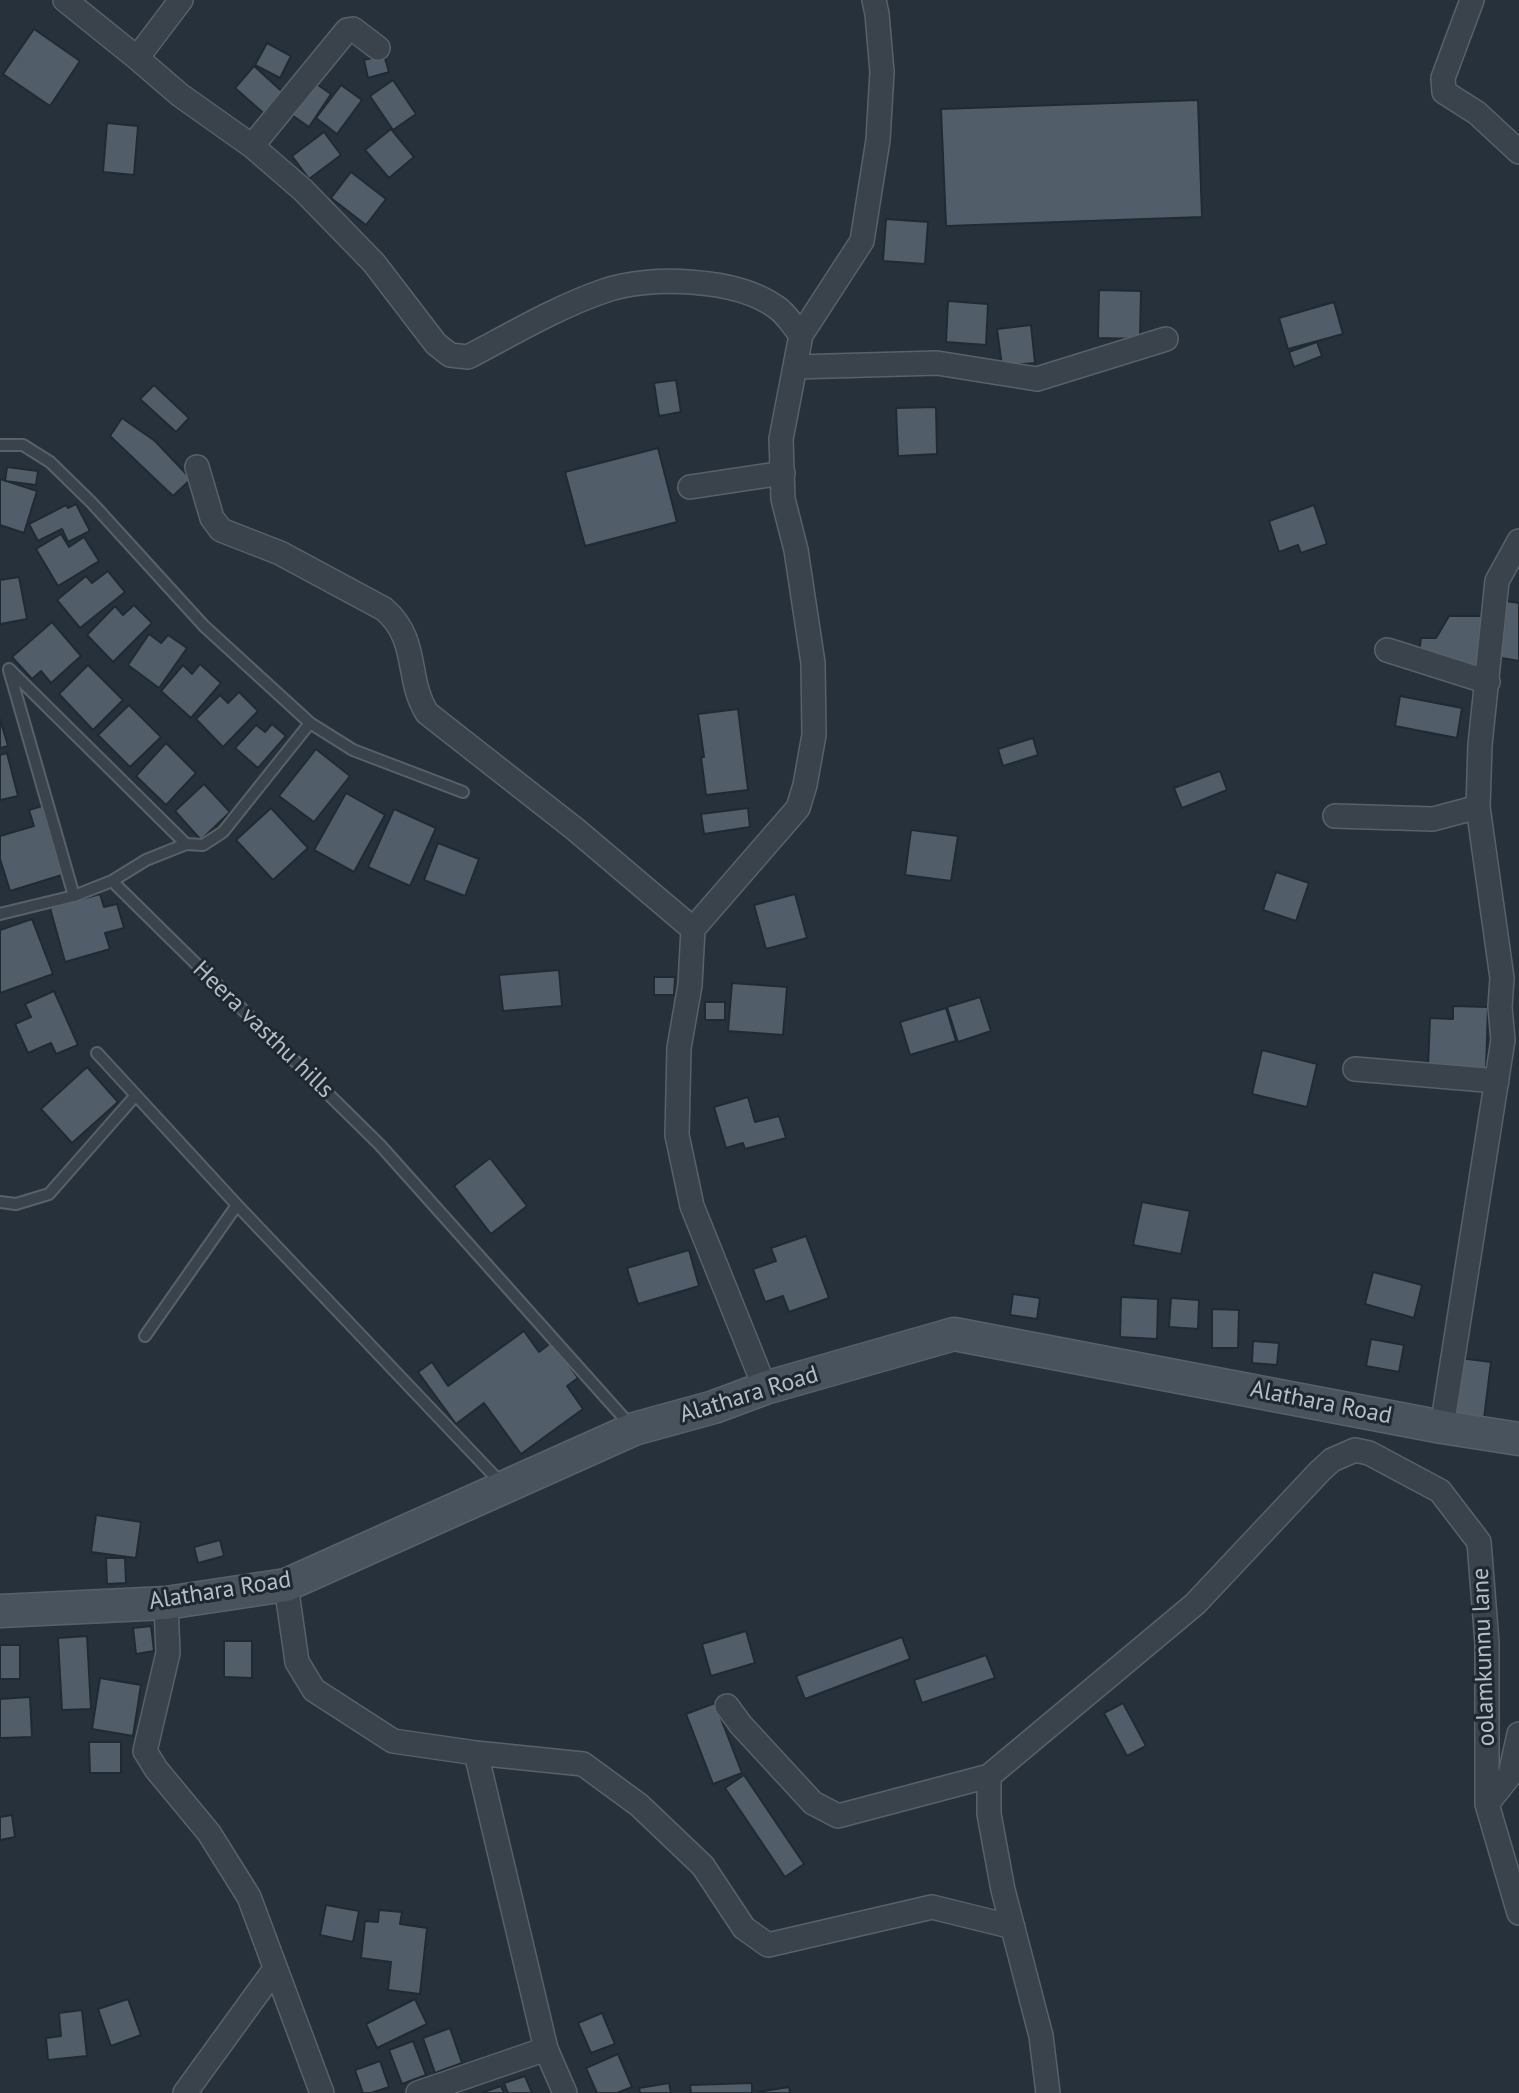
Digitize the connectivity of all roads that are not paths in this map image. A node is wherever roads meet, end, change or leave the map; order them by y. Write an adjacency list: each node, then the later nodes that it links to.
1 (65, 0): 6 (street)
2 (181, 0): 6 (street)
3 (874, 0): 9 (street)
4 (1472, 0): 8 (street)
5 (379, 48): 7 (street)
6 (138, 58): 7 (street)
7 (252, 146): 9 (street)
8 (1519, 152)
9 (801, 335): 11 (street)
10 (1166, 339): 11 (street)
11 (795, 367): 14 (street)
12 (0, 445): 19 (lane)
13 (197, 467): 27 (street)
14 (783, 473): 15 (street); 27 (street)
15 (690, 487)
16 (1519, 541): 18 (street)
17 (1387, 650): 18 (street)
18 (1488, 682): 21 (street)
19 (310, 723): 20 (lane); 23 (lane)
20 (463, 792)
21 (1478, 807): 22 (street); 30 (street)
22 (1335, 816)
23 (186, 844): 24 (lane); 25 (lane)
24 (111, 881): 25 (lane); 37 (lane, Heera vasthu hills)
25 (74, 896): 26 (lane)
26 (0, 914)
27 (693, 929): 35 (street)
28 (97, 1053): 31 (lane)
29 (1355, 1069): 30 (street)
30 (1497, 1081): 36 (street)
31 (136, 1096): 32 (lane); 33 (lane)
32 (0, 1202)
33 (237, 1205): 34 (lane); 39 (lane)
34 (145, 1336)
35 (765, 1388): 36 (street, Alathara Road); 37 (street, Alathara Road)
36 (1442, 1427): 38 (street, Alathara Road)
37 (634, 1429): 39 (street, Alathara Road)
38 (1519, 1439)
39 (504, 1486): 40 (street, Alathara Road)
40 (286, 1585): 41 (street, Alathara Road); 45 (street)
41 (166, 1603): 42 (street, Alathara Road); 50 (street)
42 (0, 1611)
43 (727, 1706): 46 (street)
44 (1519, 1734): 47 (street)
45 (477, 1753): 49 (street); 51 (street)
46 (989, 1776): 47 (street, oolamkunnu lane); 49 (street)
47 (1487, 1804): 48 (street, oolamkunnu lane)
48 (1519, 1913)
49 (1013, 1927): 56 (street)
50 (275, 1969): 52 (street); 53 (street)
51 (546, 2049): 54 (street); 55 (street)
52 (186, 2093)
53 (322, 2093)
54 (418, 2093)
55 (565, 2093)
56 (1048, 2093)

